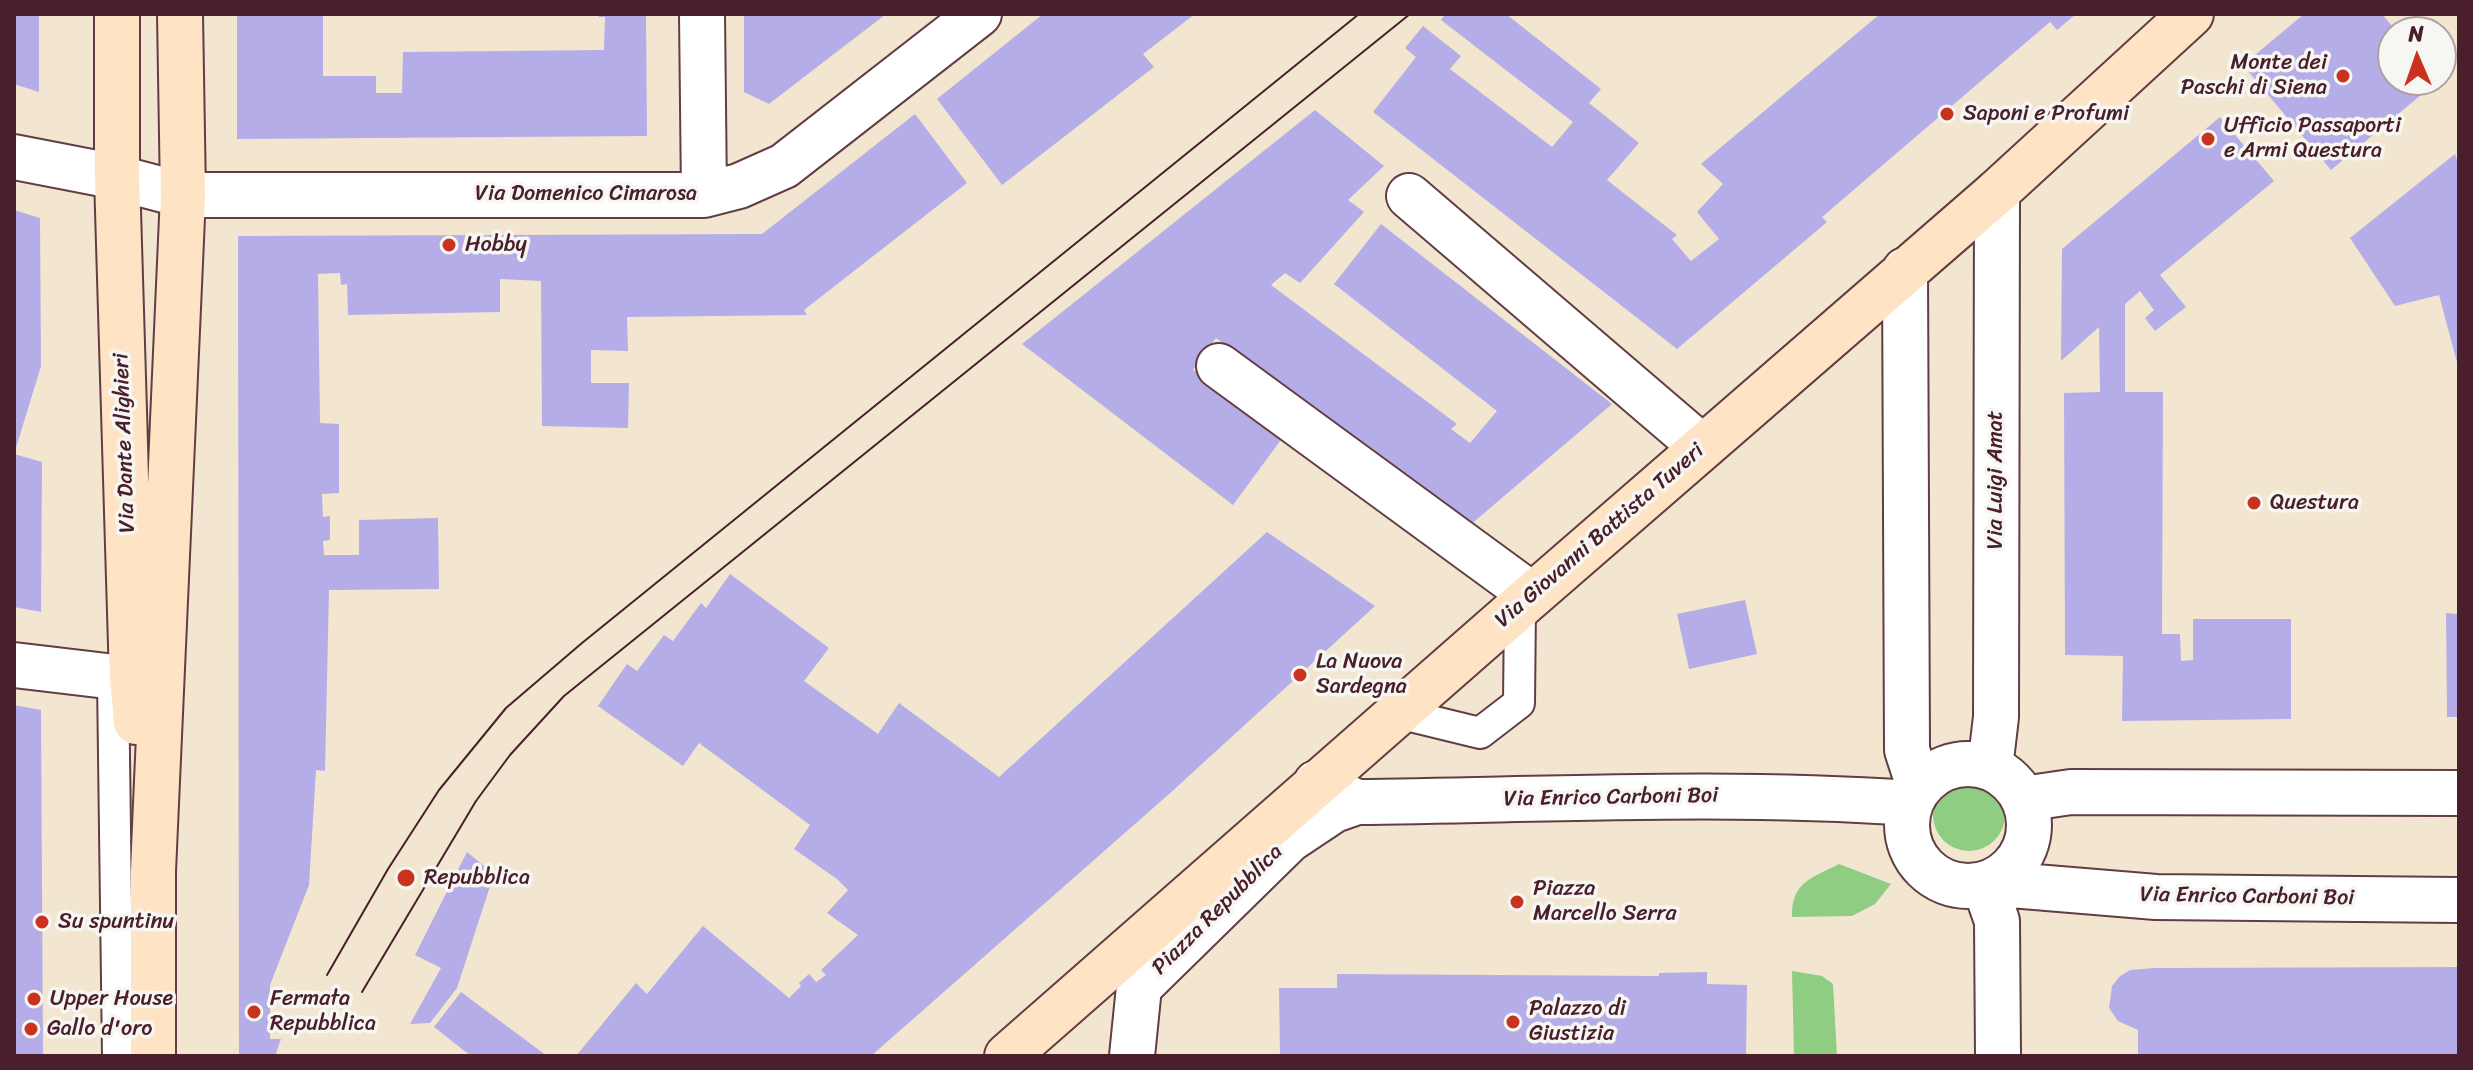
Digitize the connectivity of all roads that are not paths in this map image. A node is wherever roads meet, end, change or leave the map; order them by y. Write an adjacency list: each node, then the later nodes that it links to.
1 (105, 14): 8 (lane)
2 (117, 14): 8 (street, Via Dante Alighieri)
3 (180, 14): 10 (street, Via Dante Alighieri)
4 (702, 14): 11 (street)
5 (979, 14): 11 (street, Via Domenico Cimarosa)
6 (2191, 14): 9 (street, Via Giovanni Battista Tuveri)
7 (14, 157): 8 (street, Via Domenico Cimarosa)
8 (112, 176): 10 (street, Via Domenico Cimarosa); 18 (street, Via Dante Alighieri)
9 (1997, 192): 13 (street, Via Giovanni Battista Tuveri); 20 (street, Via Luigi Amat)
10 (183, 195): 11 (street, Via Domenico Cimarosa); 26 (street, Via Dante Alighieri)
11 (704, 195)
12 (1409, 196): 15 (street)
13 (1905, 270): 15 (street, Via Giovanni Battista Tuveri); 23 (street)
14 (1219, 366): 16 (street)
15 (1702, 447): 16 (street, Via Giovanni Battista Tuveri)
16 (1526, 600): 19 (street, Via Giovanni Battista Tuveri); 19 (lane)
17 (14, 665): 18 (street)
18 (122, 678): 26 (street, Via Dante Alighieri); 29 (lane)
19 (1398, 713): 21 (street, Via Giovanni Battista Tuveri)
20 (1990, 768): 23 (street); 24 (street)
21 (1316, 783): 25 (street, Via Enrico Carboni Boi); 31 (street, Via Giovanni Battista Tuveri)
22 (2459, 793): 24 (street)
23 (1915, 795): 25 (street, Via Enrico Carboni Boi); 27 (street, Via Enrico Carboni Boi)
24 (2023, 799): 27 (street)
25 (1357, 802): 32 (street, Piazza Repubblica)
26 (153, 871): 30 (street, Via Dante Alighieri)
27 (1985, 883): 28 (street, Via Enrico Carboni Boi); 33 (street)
28 (2459, 900)
29 (118, 1056)
30 (153, 1056)
31 (1008, 1056)
32 (1132, 1056)
33 (1998, 1056)

